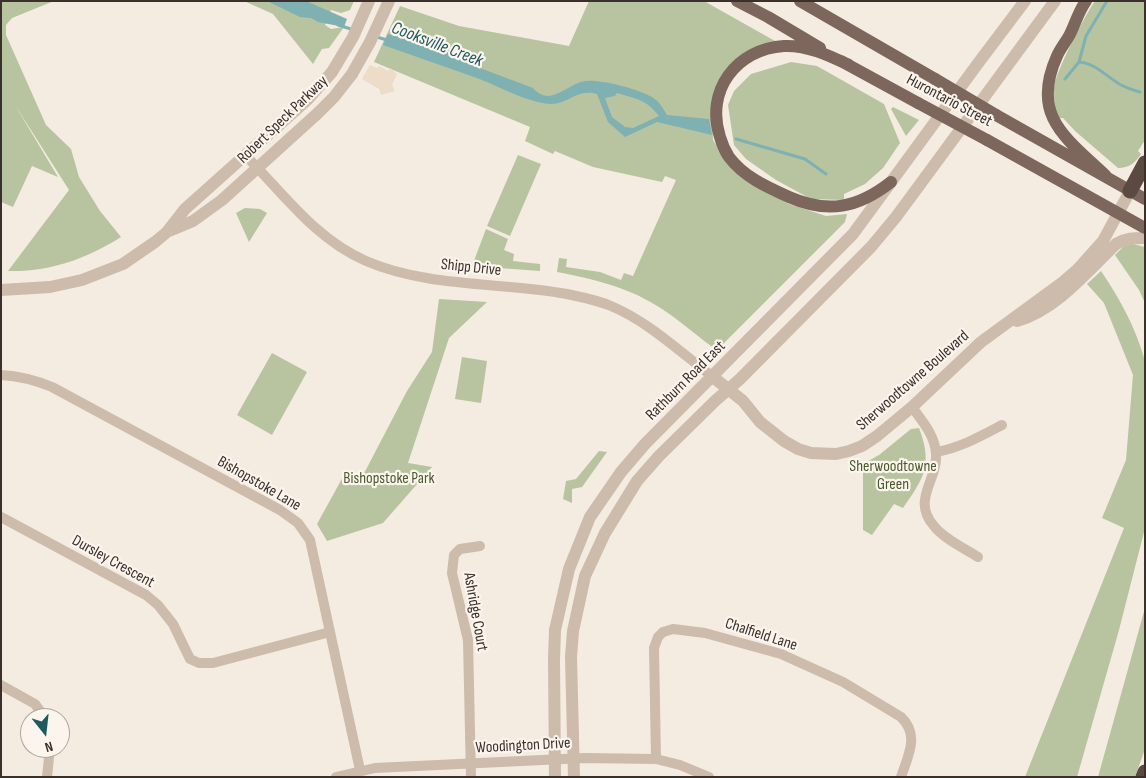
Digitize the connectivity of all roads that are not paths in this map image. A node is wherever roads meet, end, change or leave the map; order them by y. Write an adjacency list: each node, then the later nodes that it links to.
1 (737, 1): 8 (main road, Hurontario Street)
2 (800, 1): 10 (main road, Hurontario Street)
3 (812, 1): 10 (main road)
4 (1025, 1): 16 (street, Rathburn Road East)
5 (1055, 1): 27 (street)
6 (1086, 1): 15 (main road)
7 (368, 3): 12 (street, Robert Speck Parkway)
8 (753, 5): 11 (main road, Hurontario Street)
9 (386, 6): 14 (street, Robert Speck Parkway)
10 (824, 16): 15 (main road, Hurontario Street, bridge)
11 (849, 65): 16 (main road); 19 (main road, Hurontario Street, bridge)
12 (245, 155): 14 (street, Shipp Drive); 21 (street, Robert Speck Parkway)
13 (1145, 163): 17 (highway)
14 (258, 168): 21 (street, Robert Speck Parkway); 26 (street, Shipp Drive)
15 (1106, 176): 17 (main road, Hurontario Street)
16 (891, 182): 26 (street, Rathburn Road East)
17 (1130, 191): 18 (main road, Hurontario Street); 19 (street, Sherwoodtowne Boulevard)
18 (1145, 199)
19 (1119, 214): 20 (main road, Hurontario Street); 23 (street, Sherwoodtowne Boulevard)
20 (1145, 228)
21 (166, 232): 24 (street, Robert Speck Parkway)
22 (1145, 238): 23 (street, Sherwoodtowne Boulevard)
23 (1107, 245): 28 (street, Sherwoodtowne Boulevard)
24 (1, 290)
25 (2, 377): 34 (street, Bishopstoke Lane)
26 (712, 377): 27 (street, Sherwoodtowne Boulevard); 38 (street, Rathburn Road East)
27 (728, 389): 28 (street, Sherwoodtowne Boulevard); 39 (street)
28 (912, 407): 30 (street)
29 (1002, 425): 30 (street)
30 (936, 452): 33 (street)
31 (1, 517): 34 (street, Dursley Crescent)
32 (480, 546): 41 (street, Ashridge Court)
33 (978, 557)
34 (330, 632): 42 (street, Bishopstoke Lane)
35 (1, 685): 36 (street)
36 (38, 708)
37 (49, 758): 44 (street)
38 (555, 759): 39 (street, Woodington Drive); 41 (street, Woodington Drive); 47 (street, Rathburn Road East)
39 (573, 759): 40 (street, Woodington Drive); 48 (street)
40 (656, 759): 49 (street, Woodington Drive); 50 (street, Chalfield Lane)
41 (470, 764): 42 (street, Woodington Drive); 46 (street, Ashridge Court)
42 (360, 770): 45 (street, Woodington Drive)
43 (1145, 772): 51 (highway)
44 (46, 777)
45 (336, 777)
46 (471, 777)
47 (555, 777)
48 (574, 777)
49 (709, 777)
50 (901, 777)
51 (1143, 777)

